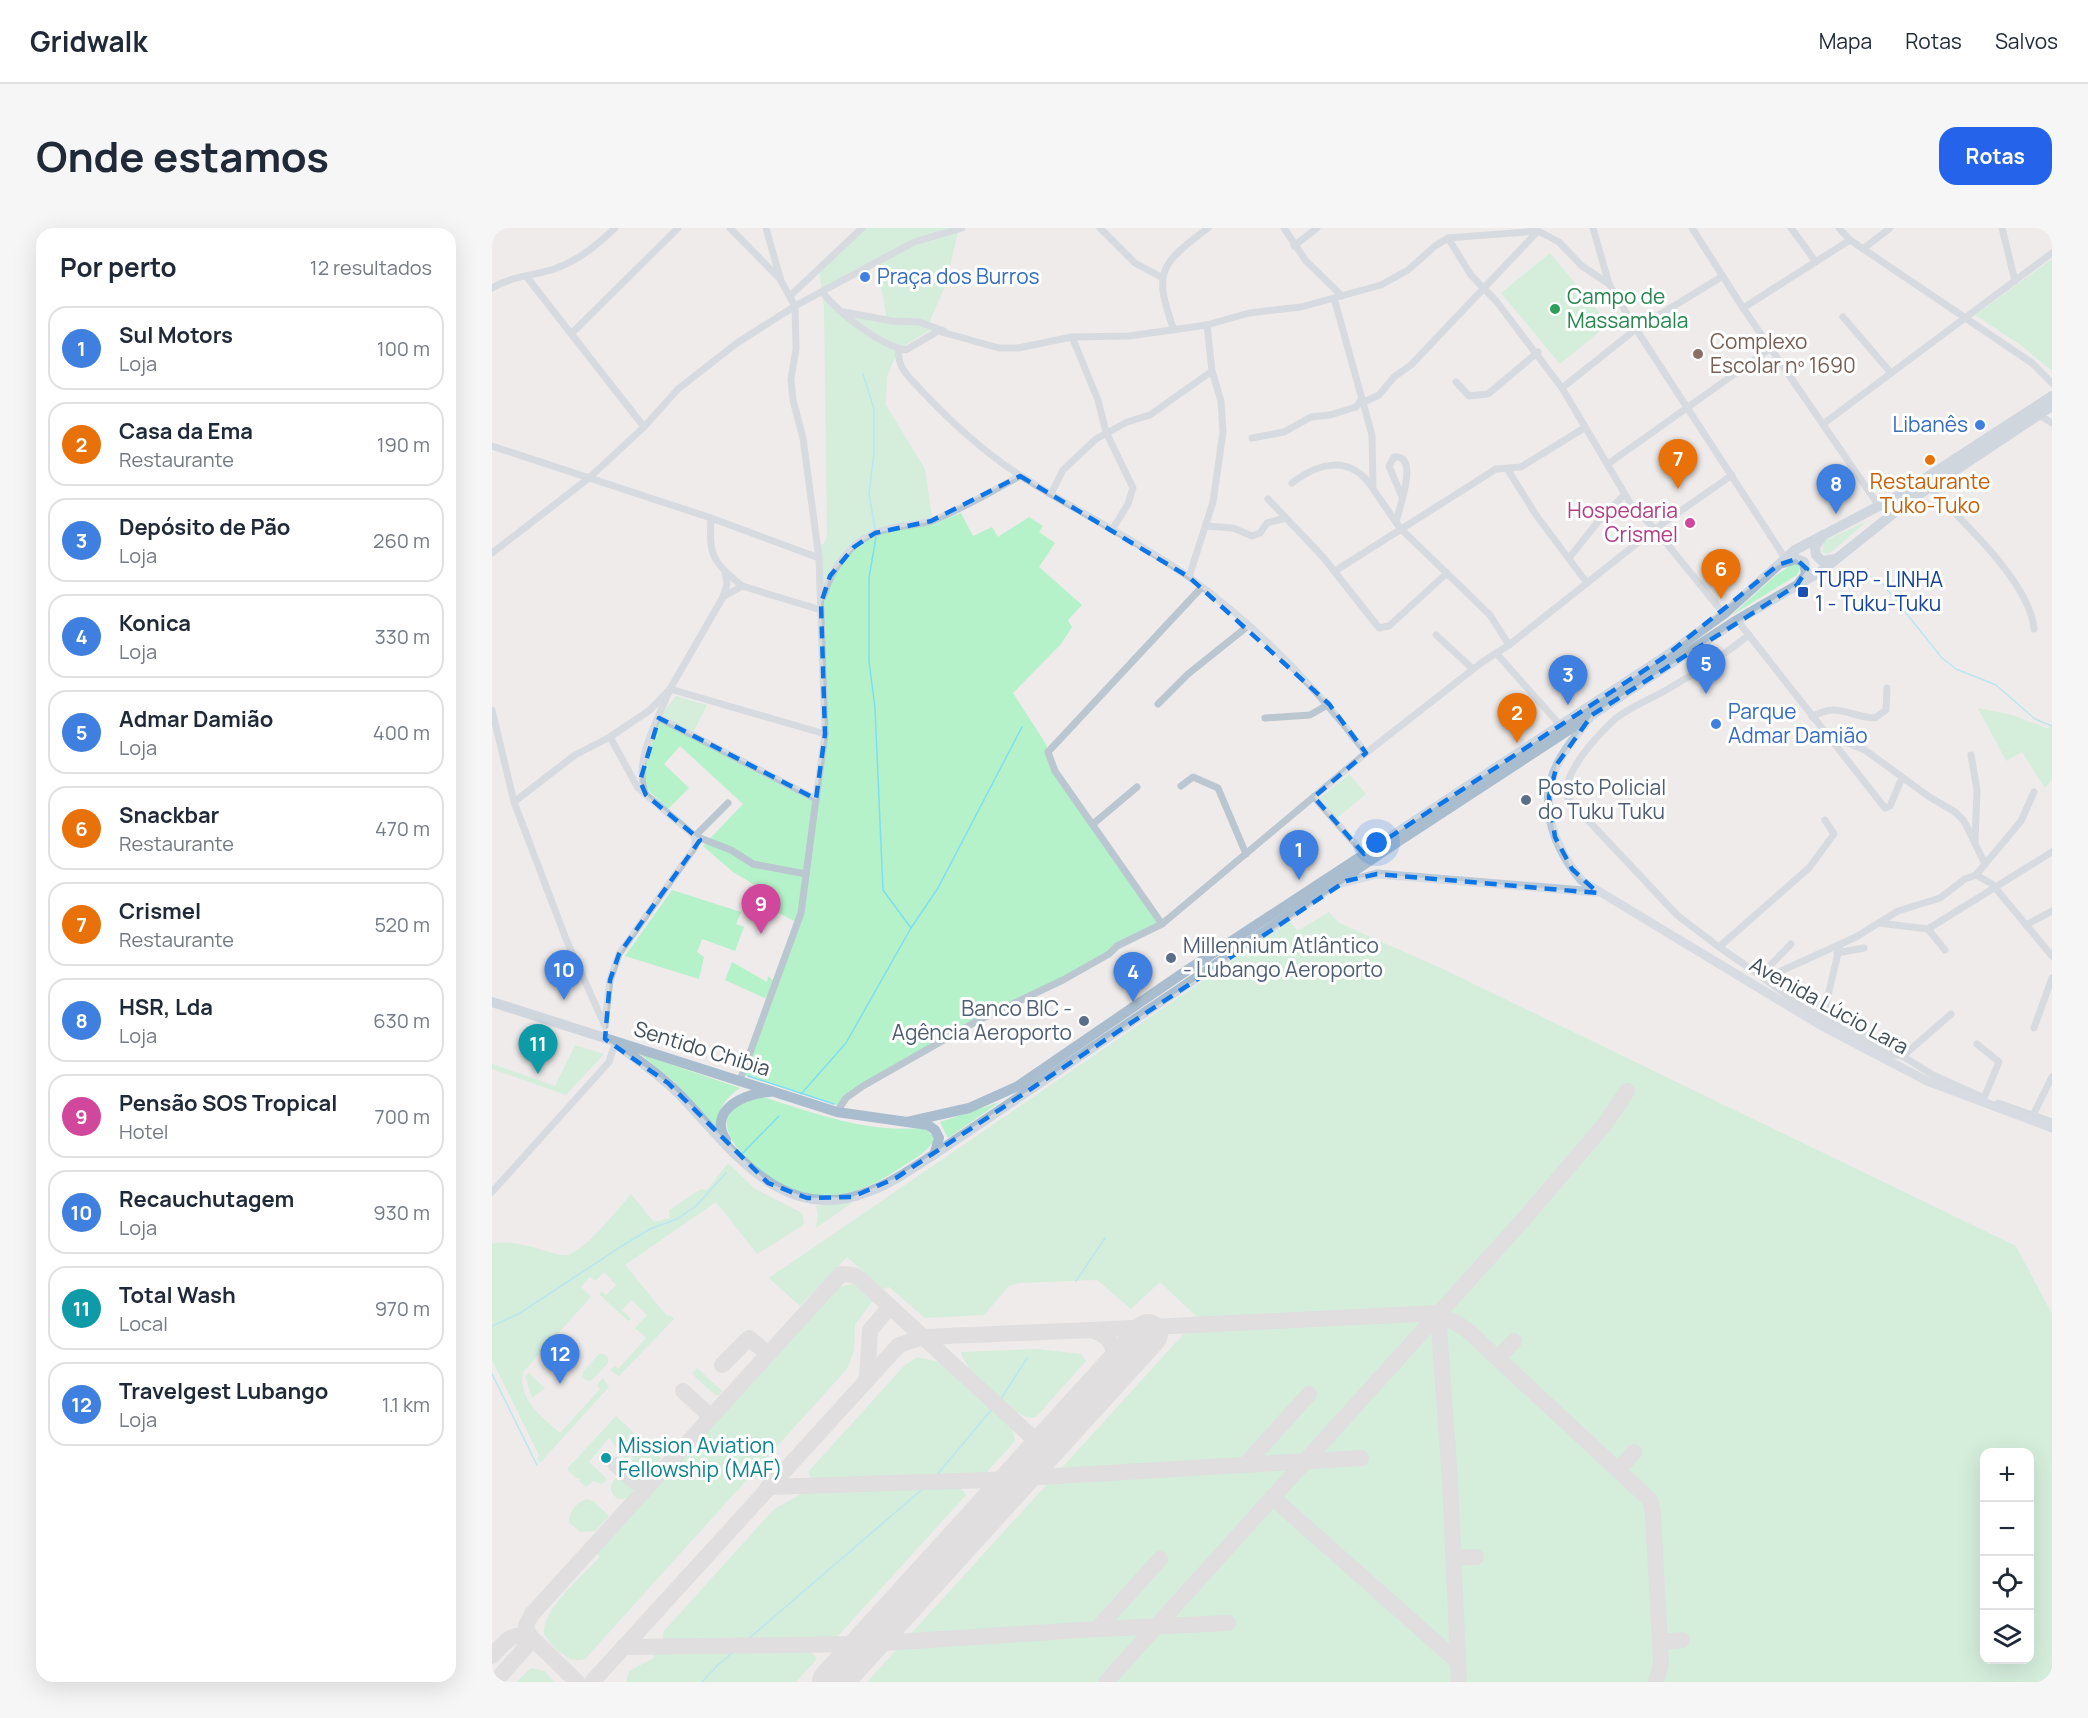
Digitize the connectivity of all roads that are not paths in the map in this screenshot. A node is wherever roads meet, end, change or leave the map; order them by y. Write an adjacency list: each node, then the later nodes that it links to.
1 (497, 228): 19 (street)
2 (615, 228): 26 (street)
3 (678, 228): 46 (street)
4 (730, 228): 29 (street)
5 (766, 228): 29 (street)
6 (862, 228): 35 (street)
7 (962, 228): 34 (street)
8 (1100, 228): 28 (street)
9 (1208, 228): 28 (street)
10 (1284, 228): 22 (street)
11 (1317, 228): 22 (street)
12 (1593, 228): 31 (street)
13 (1692, 228): 27 (street)
14 (1791, 228): 25 (street)
15 (1839, 228): 21 (street)
16 (1890, 228): 23 (street)
17 (2002, 228): 30 (street)
18 (1537, 230): 20 (street); 31 (street); 33 (street)
19 (492, 231)
20 (1448, 238): 33 (street); 36 (street)
21 (1850, 240): 23 (street); 25 (street)
22 (1294, 246): 36 (street)
23 (1863, 249): 41 (street)
24 (2052, 254): 30 (street)
25 (1816, 262): 38 (street)
26 (526, 276): 32 (street); 46 (street)
27 (1723, 276): 38 (street); 43 (street)
28 (1161, 278): 44 (street)
29 (782, 281): 35 (street)
30 (2015, 281): 41 (street)
31 (1609, 284): 43 (street)
32 (492, 288)
33 (1485, 288): 50 (street); 57 (street)
34 (822, 292): 37 (street); 39 (street)
35 (790, 296): 37 (street)
36 (1338, 297): 42 (street); 57 (street)
37 (795, 306): 63 (street); 89 (street)
38 (1743, 308): 48 (street)
39 (842, 311): 45 (street); 49 (street)
40 (1843, 317): 52 (street)
41 (1966, 317): 52 (street); 54 (street)
42 (1207, 325): 44 (street); 51 (street)
43 (1636, 329): 55 (street); 58 (street)
44 (1174, 330): 47 (street)
45 (944, 331): 47 (street); 49 (street)
46 (572, 333): 63 (street)
47 (1072, 337): 65 (street)
48 (1771, 348): 58 (street); 62 (street)
49 (899, 349): 71 (street)
50 (1538, 352): 53 (street); 55 (street)
51 (1212, 371): 65 (street); 84 (street)
52 (1891, 373): 62 (street)
53 (1456, 382)
54 (2052, 383)
55 (1562, 387): 64 (street)
56 (2052, 396): 80 (main road)
57 (1361, 402): 66 (street); 75 (street)
58 (1687, 406): 68 (street); 70 (street)
59 (2052, 406): 60 (main road)
60 (2038, 415): 61 (street); 74 (main road)
61 (2052, 423)
62 (1823, 424): 80 (street)
63 (644, 426): 72 (street)
64 (1584, 428): 68 (street); 69 (street)
65 (1106, 432): 76 (street); 86 (street)
66 (1252, 438)
67 (492, 446): 72 (street)
68 (1608, 464): 77 (street)
69 (1508, 470): 83 (street); 90 (street)
70 (1732, 475): 85 (street); 92 (street)
71 (1020, 476): 76 (street); 102 (street)
72 (589, 478): 81 (street); 88 (street)
73 (1292, 483): 75 (street)
74 (1929, 487): 91 (main road); 106 (street)
75 (1373, 489): 83 (street)
76 (1051, 494): 86 (street)
77 (1624, 495): 85 (street); 90 (street)
78 (1402, 497): 78 (street); 83 (street)
79 (1268, 498): 82 (street)
80 (1880, 506): 87 (main road)
81 (711, 518): 89 (street); 94 (street)
82 (1286, 518): 84 (street); 93 (street)
83 (1398, 525): 93 (street); 95 (street)
84 (1206, 526): 96 (street)
85 (1655, 529): 97 (street); 103 (street)
86 (1112, 530): 96 (street)
87 (1825, 532): 91 (main road); 92 (main road)
88 (492, 553)
89 (819, 558): 102 (street)
90 (1569, 558): 97 (street)
91 (1838, 558): 98 (main road)
92 (1782, 561): 98 (main road); 103 (main road)
93 (1335, 571): 95 (street)
94 (725, 572): 99 (street); 101 (street)
95 (1447, 573): 109 (street)
96 (1189, 577): 100 (street)
97 (1587, 583): 109 (street)
98 (1797, 585): 104 (main road)
99 (742, 586): 101 (street); 102 (street)
100 (1201, 588): 105 (street); 139 (street)
101 (723, 597): 113 (street)
102 (821, 606): 125 (street)
103 (1724, 614): 123 (main road)
104 (1737, 620): 108 (street); 114 (main road)
105 (1248, 626): 115 (street); 116 (street)
106 (2034, 629)
107 (1436, 635): 111 (street)
108 (1749, 635): 119 (street); 121 (street)
109 (1509, 645): 110 (street)
110 (1497, 654): 111 (street); 123 (street)
111 (1473, 669): 127 (street)
112 (1887, 688): 121 (street)
113 (669, 689): 120 (street); 125 (street); 126 (street)
114 (1612, 701): 118 (main road); 119 (street)
115 (1158, 704)
116 (1329, 704): 122 (street); 127 (street)
117 (492, 710): 136 (street)
118 (1592, 715): 149 (main road, Avenida Lúcio Lara); 150 (main road)
119 (1622, 715): 157 (street)
120 (659, 717): 133 (street); 135 (street)
121 (1812, 717): 124 (street)
122 (1265, 718)
123 (1560, 725): 144 (main road)
124 (1824, 733): 129 (street); 129 (street)
125 (825, 734): 135 (street)
126 (610, 737): 133 (street); 136 (street)
127 (1366, 753): 134 (street)
128 (1971, 755): 141 (street)
129 (1902, 778): 141 (street)
130 (1137, 786): 139 (street)
131 (1181, 786): 143 (street)
132 (2034, 792): 145 (street)
133 (646, 795): 140 (street)
134 (1314, 797): 143 (street); 144 (street)
135 (816, 799): 146 (street)
136 (514, 802): 167 (street)
137 (728, 803): 140 (street)
138 (1825, 820): 157 (street)
139 (1093, 824): 153 (street)
140 (695, 836): 146 (street); 167 (street)
141 (1975, 841): 145 (street)
142 (2052, 852): 148 (street)
143 (1246, 854): 153 (street)
144 (1364, 855): 178 (main road)
145 (1985, 864): 147 (street)
146 (806, 874): 173 (street)
147 (1976, 875): 148 (street); 152 (street)
148 (1995, 887): 154 (street); 155 (street)
149 (1598, 893): 150 (main road, Avenida Lúcio Lara); 180 (main road, Avenida Lúcio Lara)
150 (1309, 901): 181 (main road)
151 (2052, 911): 154 (street)
152 (1879, 923): 155 (street); 159 (street)
153 (1162, 924): 176 (street)
154 (2026, 924): 161 (street)
155 (1928, 929): 160 (street)
156 (1791, 944): 162 (street)
157 (1719, 947): 162 (street)
158 (1864, 948): 159 (street)
159 (1839, 949): 162 (street); 165 (street)
160 (1945, 950)
161 (2052, 956)
162 (1763, 975): 165 (street); 171 (street)
163 (2052, 978): 168 (street)
164 (492, 1002): 169 (main road, Sentido Chibia)
165 (1825, 1008): 171 (street)
166 (1951, 1014): 171 (street)
167 (605, 1026): 169 (street)
168 (2034, 1028)
169 (610, 1041): 173 (main road, Sentido Chibia); 182 (main road); 183 (street)
170 (1977, 1044): 175 (street)
171 (1903, 1056): 175 (street)
172 (2052, 1077): 177 (street)
173 (740, 1080): 174 (main road, Sentido Chibia)
174 (778, 1093): 176 (main road, Sentido Chibia); 182 (main road)
175 (1984, 1098): 177 (street)
176 (837, 1112): 178 (main road, Sentido Chibia)
177 (2032, 1115): 179 (street)
178 (907, 1122): 181 (main road)
179 (2052, 1122)
180 (2052, 1128)
181 (933, 1155): 182 (main road)
182 (740, 1160)
183 (492, 1192)

